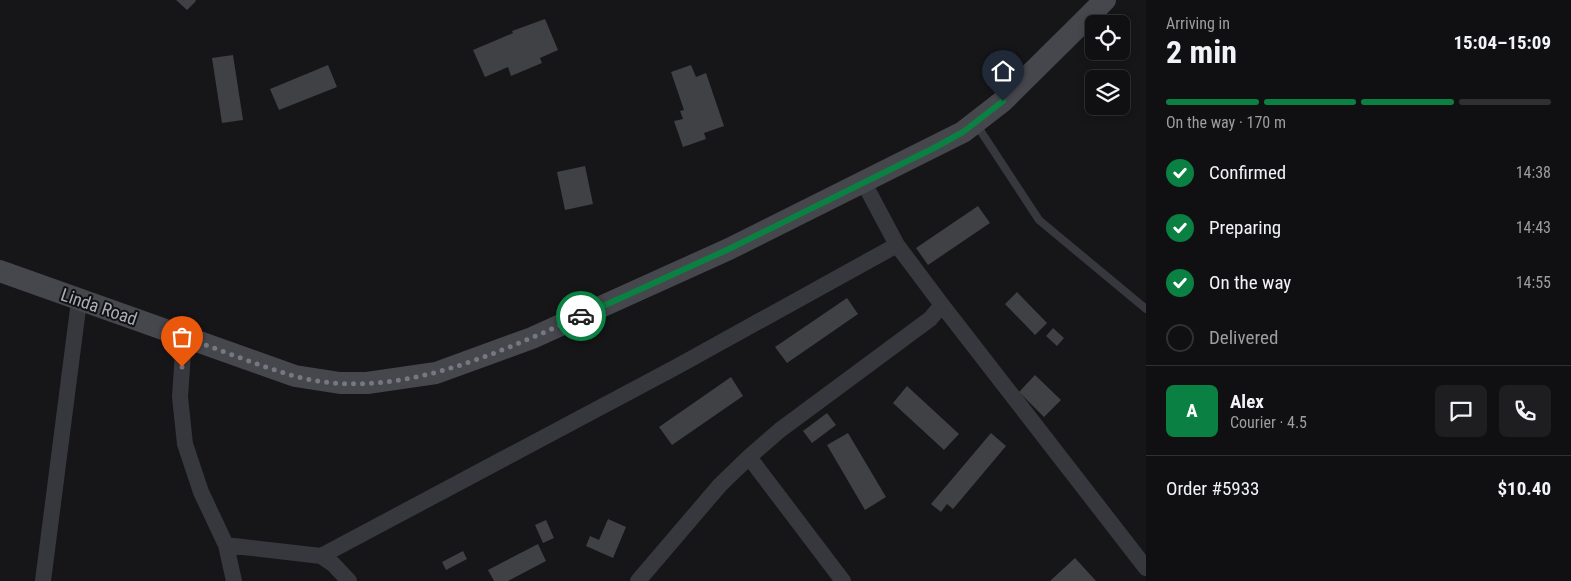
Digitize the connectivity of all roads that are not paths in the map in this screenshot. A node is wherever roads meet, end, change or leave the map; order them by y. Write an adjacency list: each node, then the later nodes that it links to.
1 (1105, 0): 2 (street, Linda Road)
2 (975, 123): 3 (street, Linda Road); 8 (lane)
3 (864, 183): 4 (street); 9 (street, Linda Road)
4 (897, 245): 7 (street); 12 (street)
5 (0, 271): 6 (street, Linda Road)
6 (79, 301): 9 (street, Linda Road); 14 (street)
7 (942, 305): 10 (street); 13 (street)
8 (1146, 309)
9 (184, 337): 11 (street)
10 (749, 458): 17 (street); 18 (street)
11 (226, 545): 12 (street); 15 (street)
12 (321, 556): 16 (street)
13 (1146, 568)
14 (43, 581)
15 (234, 581)
16 (349, 581)
17 (638, 581)
18 (843, 581)

